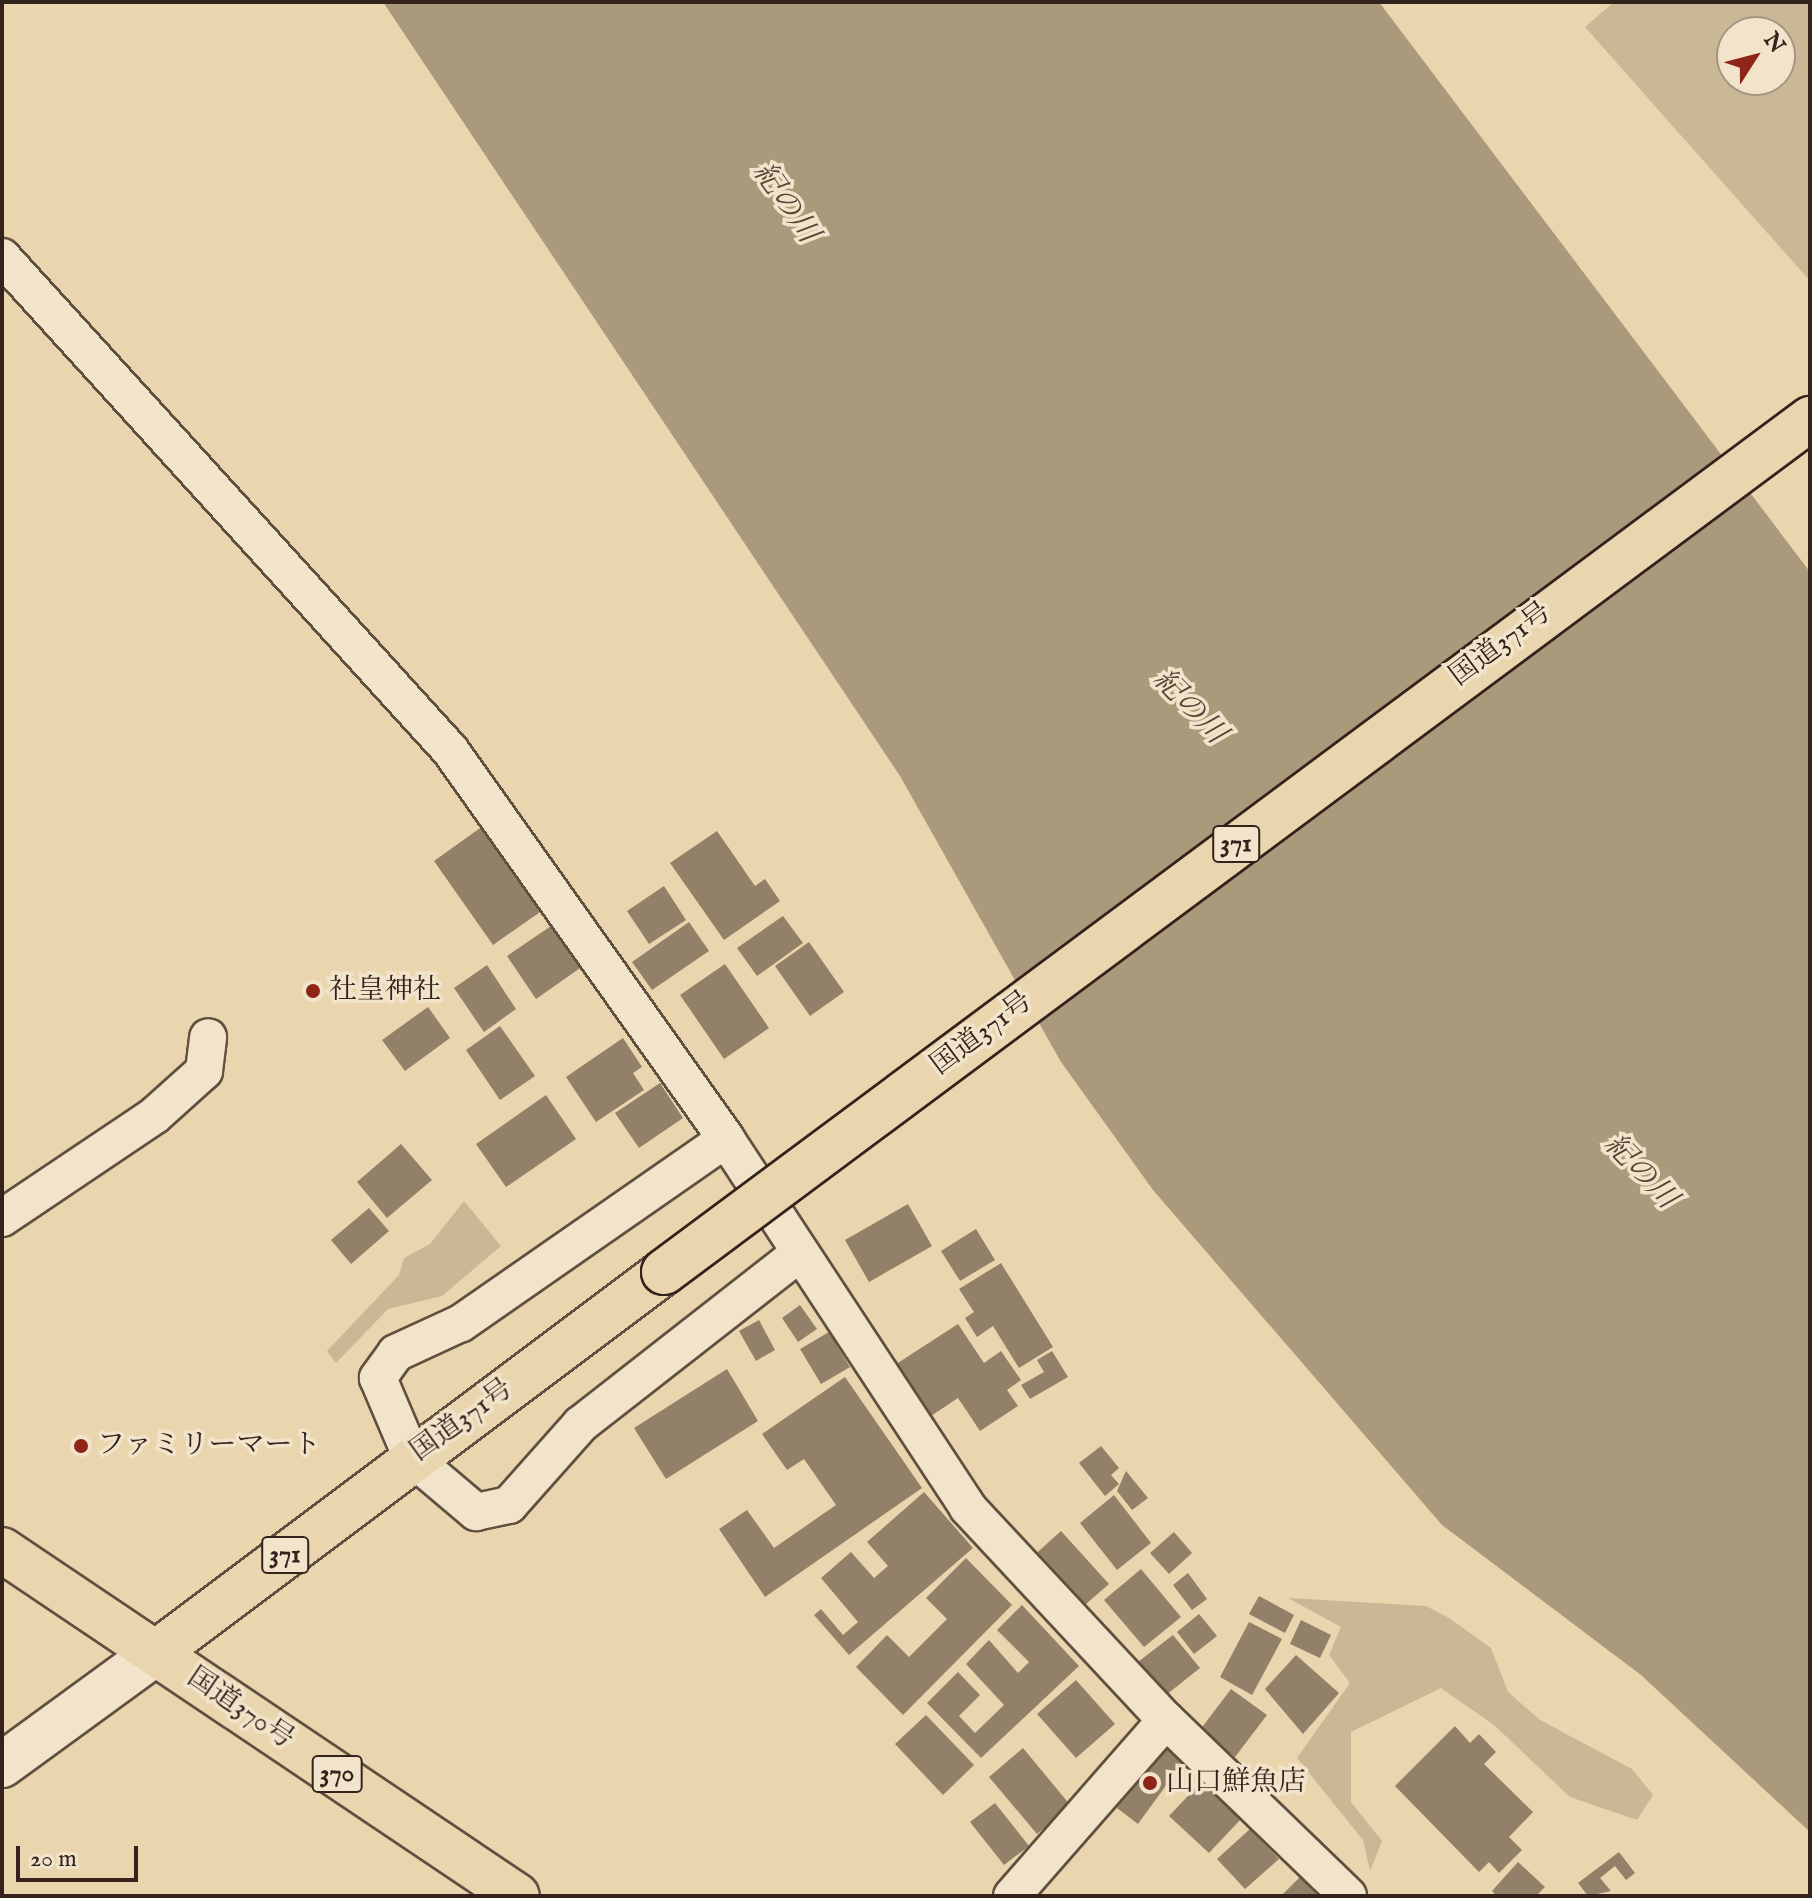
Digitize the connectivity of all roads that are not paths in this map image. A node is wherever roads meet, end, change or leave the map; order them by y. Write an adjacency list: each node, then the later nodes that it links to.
1 (2, 257): 4 (street)
2 (1810, 419): 7 (highway, 国道371号 / 371, bridge)
3 (208, 1037): 5 (street)
4 (726, 1139): 6 (street); 7 (street)
5 (2, 1218)
6 (800, 1253): 7 (street); 10 (street)
7 (412, 1458): 9 (highway, 国道371号 / 371)
8 (2, 1550): 9 (highway, 国道370号 / 370)
9 (157, 1652): 11 (street); 12 (highway, 国道370号 / 370)
10 (1166, 1720): 13 (street); 14 (street)
11 (2, 1765)
12 (517, 1896)
13 (1012, 1896)
14 (1348, 1896)

